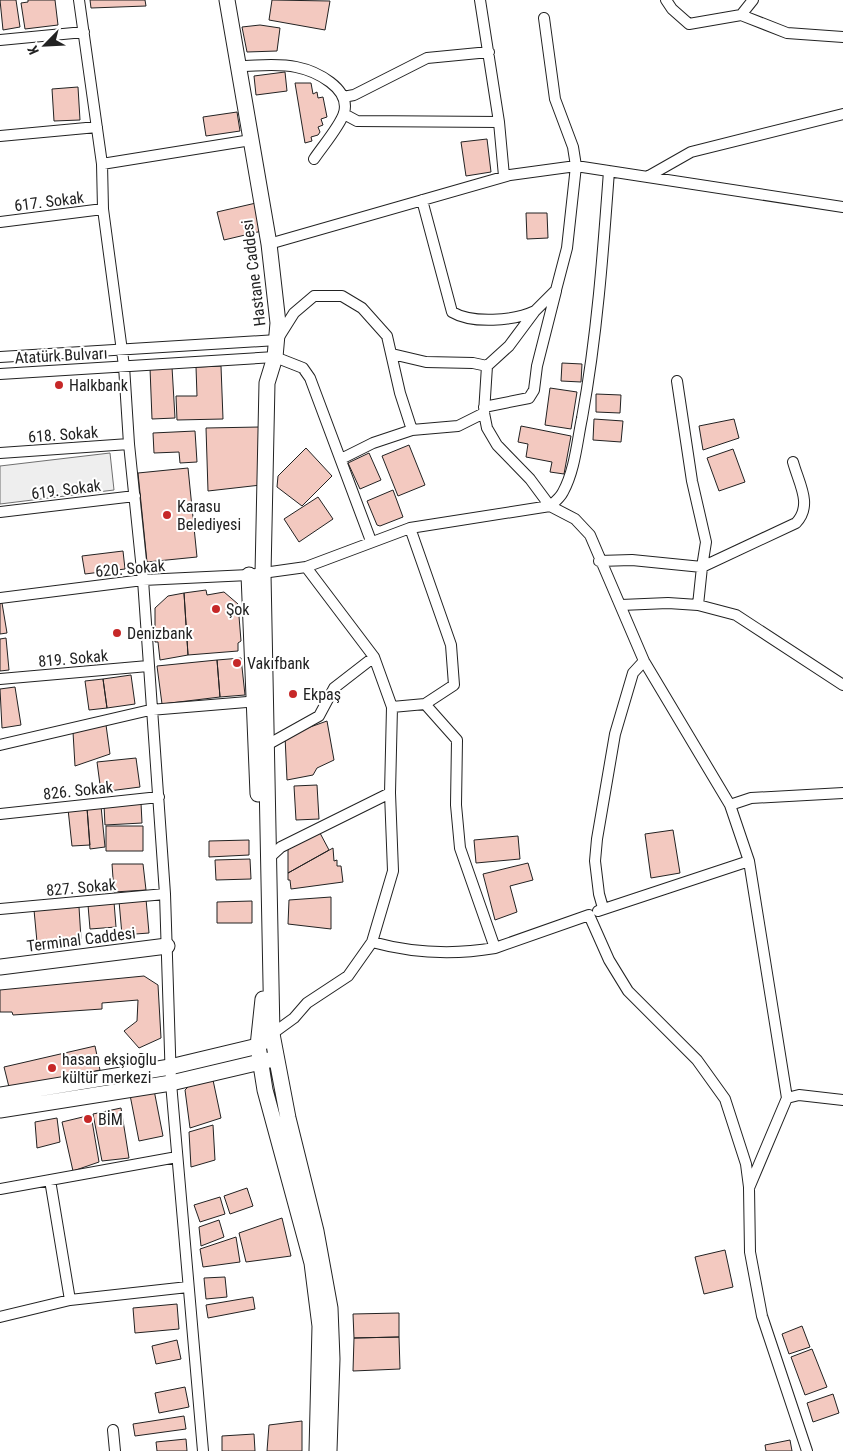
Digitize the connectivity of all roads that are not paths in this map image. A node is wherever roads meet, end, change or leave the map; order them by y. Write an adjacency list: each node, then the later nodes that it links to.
1 (79, 0): 8 (street)
2 (227, 0): 12 (main road, Hastane Caddesi)
3 (480, 0): 11 (street)
4 (666, 0): 6 (street)
5 (753, 0): 6 (street)
6 (741, 15): 9 (street)
7 (544, 18): 22 (street)
8 (84, 32): 10 (street); 17 (street)
9 (843, 37)
10 (0, 40)
11 (488, 52): 13 (street); 16 (street)
12 (238, 66): 13 (street); 19 (main road, Hastane Caddesi)
13 (343, 97): 14 (street)
14 (344, 114): 16 (street); 20 (street)
15 (843, 114): 25 (street)
16 (499, 122): 24 (street)
17 (97, 127): 18 (street); 21 (street)
18 (0, 136)
19 (251, 140): 21 (street); 30 (main road, Hastane Caddesi)
20 (314, 159)
21 (102, 164): 28 (street)
22 (576, 166): 23 (street); 24 (street); 31 (street)
23 (609, 171): 25 (street); 49 (street)
24 (504, 176): 26 (street)
25 (646, 177): 27 (street)
26 (422, 200): 30 (street); 32 (street)
27 (843, 207)
28 (103, 209): 29 (street, 617. Sokak); 34 (street)
29 (0, 222)
30 (269, 244): 33 (main road, Hastane Caddesi)
31 (556, 290): 32 (street); 42 (street)
32 (536, 311): 39 (street)
33 (277, 340): 34 (street); 35 (street); 37 (main road, Hastane Caddesi)
34 (120, 351): 36 (street); 38 (street)
35 (392, 354): 39 (street); 43 (street)
36 (0, 357)
37 (274, 357): 38 (street, Atatürk Bulvarı); 46 (street); 56 (main road, Hastane Caddesi)
38 (124, 366): 40 (street, Atatürk Bulvarı); 44 (street)
39 (487, 366): 42 (street)
40 (0, 374)
41 (678, 382): 55 (street)
42 (484, 410): 43 (street); 49 (street)
43 (412, 430): 46 (street)
44 (129, 444): 45 (street, 618. Sokak); 48 (street)
45 (0, 453)
46 (341, 458): 52 (street)
47 (793, 462): 55 (street)
48 (135, 496): 50 (street, 619. Sokak); 57 (street)
49 (550, 506): 51 (street, 620. Sokak); 53 (street)
50 (0, 512)
51 (410, 528): 52 (street, 620. Sokak); 67 (street)
52 (370, 541): 54 (street, 620. Sokak)
53 (599, 561): 55 (street); 59 (street)
54 (306, 567): 56 (street, 620. Sokak); 61 (street)
55 (702, 567): 60 (street)
56 (256, 574): 57 (street, 620. Sokak); 66 (main road, Hastane Caddesi)
57 (143, 580): 58 (street, 620. Sokak); 63 (street)
58 (0, 598)
59 (621, 605): 60 (street); 62 (street)
60 (698, 605): 65 (street)
61 (374, 657): 68 (street); 71 (street)
62 (644, 661): 75 (street); 80 (street)
63 (148, 666): 64 (street, 819. Sokak); 69 (street)
64 (0, 679)
65 (843, 685)
66 (259, 701): 69 (street); 71 (main road); 88 (main road)
67 (425, 704): 68 (street); 85 (street)
68 (392, 707): 72 (street)
69 (150, 710): 70 (street); 74 (street)
70 (0, 745)
71 (267, 745): 77 (main road)
72 (390, 793): 77 (street); 83 (street)
73 (843, 793): 75 (street)
74 (159, 797): 76 (street, 826. Sokak); 79 (street)
75 (730, 805): 78 (street)
76 (0, 814)
77 (270, 857): 87 (main road)
78 (749, 861): 80 (street); 94 (street)
79 (165, 894): 81 (street, 827. Sokak); 84 (street)
80 (603, 908): 82 (street)
81 (0, 909)
82 (590, 915): 85 (street); 99 (street)
83 (372, 942): 85 (street); 87 (street)
84 (167, 946): 86 (main road, Terminal Caddesi); 91 (street)
85 (495, 948)
86 (0, 967)
87 (272, 1034): 88 (main road); 89 (main road)
88 (258, 1046): 90 (main road); 91 (main road)
89 (277, 1058): 90 (main road); 108 (main road)
90 (261, 1062): 92 (main road); 107 (main road)
91 (170, 1067): 92 (street); 93 (main road)
92 (171, 1083): 96 (main road); 97 (street)
93 (0, 1095)
94 (787, 1098): 95 (street); 99 (street)
95 (843, 1100)
96 (0, 1110)
97 (177, 1157): 98 (street); 101 (street)
98 (50, 1180): 100 (street); 102 (street)
99 (749, 1188): 109 (street)
100 (0, 1189)
101 (188, 1287): 102 (street); 106 (street)
102 (70, 1300): 103 (street)
103 (0, 1317)
104 (114, 1430): 105 (street)
105 (115, 1451)
106 (203, 1451)
107 (317, 1451)
108 (329, 1451)
109 (807, 1451)

